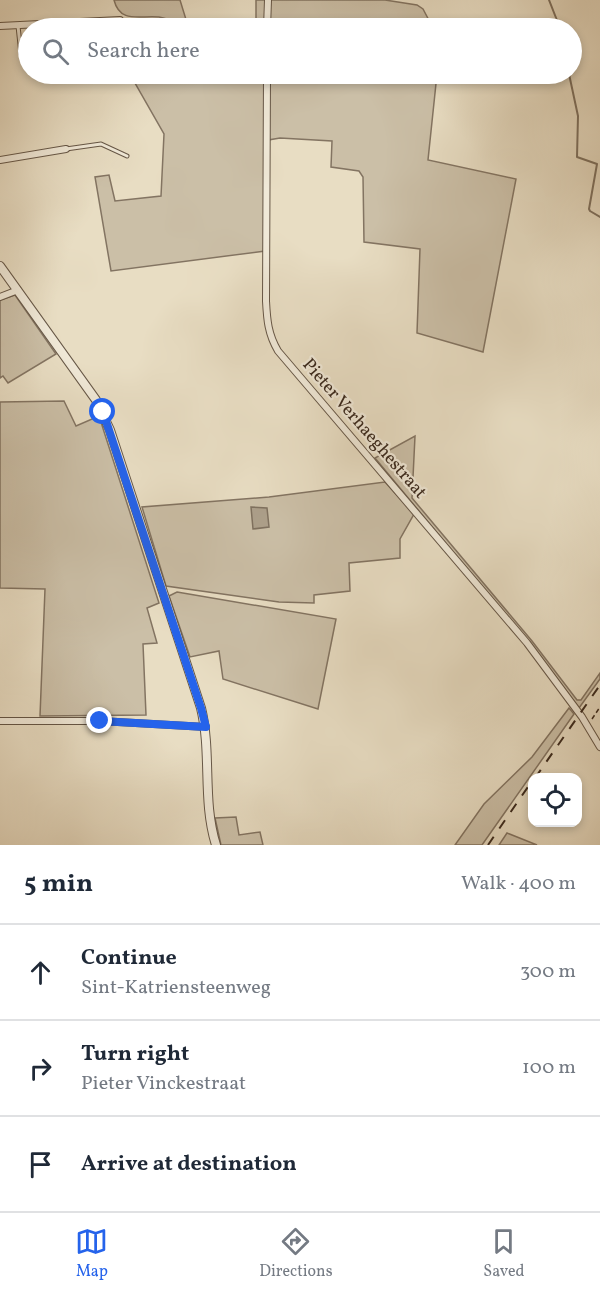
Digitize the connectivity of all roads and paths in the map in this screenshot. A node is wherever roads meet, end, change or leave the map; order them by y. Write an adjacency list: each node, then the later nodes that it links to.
1 (268, 0): 2 (street)
2 (267, 18)
3 (0, 26): 4 (street)
4 (18, 26)
5 (267, 84): 14 (street, Pieter Verhaeghestraat)
6 (66, 149): 7 (lane); 8 (street)
7 (127, 156)
8 (0, 160)
9 (0, 266): 10 (street)
10 (18, 290): 11 (street); 15 (street)
11 (0, 297)
12 (600, 707): 14 (path)
13 (0, 721): 15 (street)
14 (586, 723): 16 (street, Pieter Verhaeghestraat)
15 (206, 727): 17 (street)
16 (600, 747)
17 (216, 845)

